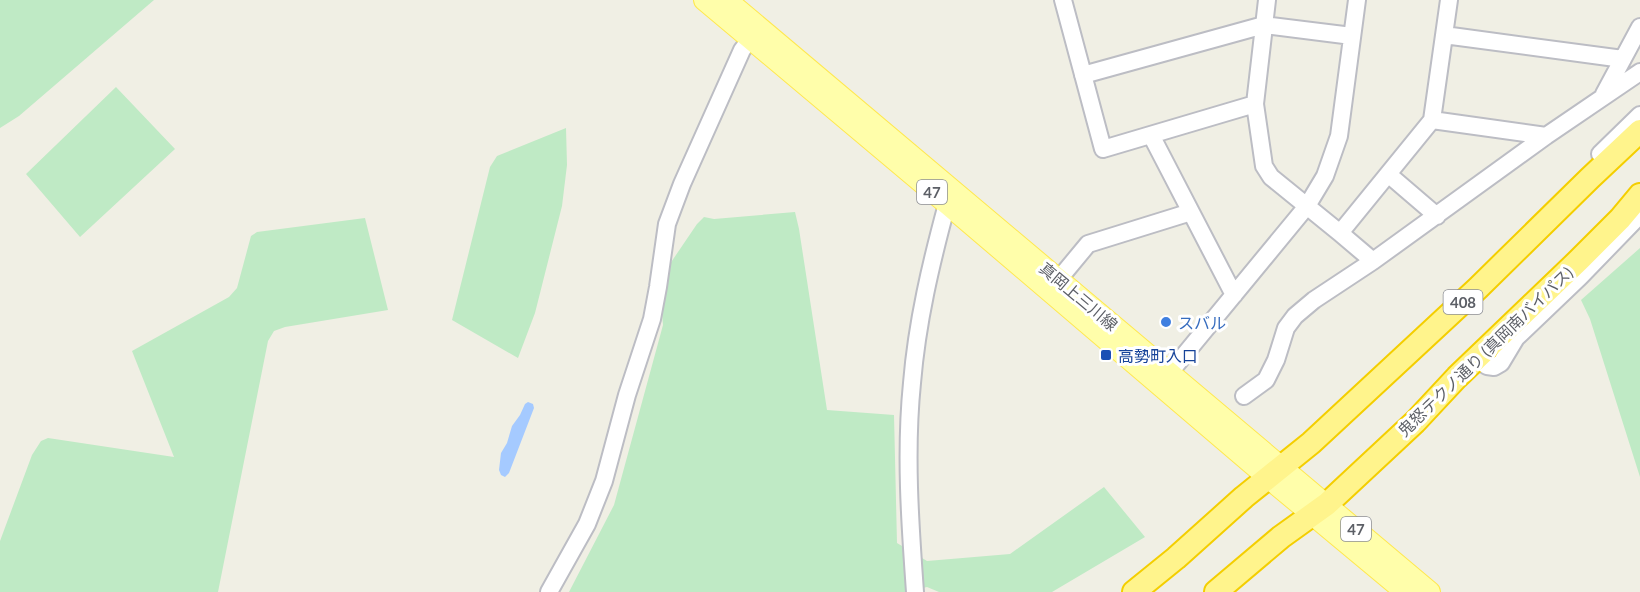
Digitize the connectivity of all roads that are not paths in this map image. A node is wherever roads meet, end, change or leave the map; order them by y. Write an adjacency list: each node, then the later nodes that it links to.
1 (704, 0): 9 (main road, 真岡上三川線 / 47)
2 (727, 0): 9 (main road, 真岡上三川線 / 47)
3 (1267, 0): 7 (street)
4 (1357, 0): 11 (street)
5 (1449, 0): 10 (street)
6 (1066, 1): 14 (street)
7 (1264, 25): 11 (street); 14 (street); 16 (street)
8 (1640, 27): 12 (street)
9 (755, 33): 24 (main road, 真岡上三川線 / 47); 32 (main road, 真岡上三川線 / 47); 40 (street)
10 (1444, 35): 12 (street); 18 (street)
11 (1352, 36): 25 (street)
12 (1623, 59): 15 (street)
13 (1640, 72): 15 (street)
14 (1083, 75): 20 (street)
15 (1600, 100): 21 (street)
16 (1255, 104): 20 (street); 25 (street)
17 (1640, 115): 29 (street)
18 (1432, 120): 21 (street); 22 (street)
19 (1640, 131): 37 (highway, 408)
20 (1151, 135): 26 (street)
21 (1546, 136): 28 (street)
22 (1388, 174): 28 (street); 30 (street)
23 (1640, 195): 34 (highway, 鬼怒テクノ通り (真岡南バイパス))
24 (947, 204): 35 (main road, 真岡上三川線 / 47); 41 (street)
25 (1307, 206): 30 (street); 33 (street)
26 (1191, 212): 32 (street); 33 (street)
27 (1640, 215): 34 (street)
28 (1437, 216): 31 (street)
29 (1528, 224)
30 (1340, 233): 31 (street)
31 (1373, 261): 36 (street)
32 (1059, 279): 35 (main road, 真岡上三川線 / 47)
33 (1234, 295): 35 (street)
34 (1479, 357): 38 (highway, 鬼怒テクノ通り (真岡南バイパス))
35 (1165, 378): 37 (main road, 真岡上三川線 / 47)
36 (1244, 396)
37 (1274, 472): 38 (main road, 真岡上三川線 / 47); 42 (highway, 408)
38 (1319, 509): 39 (highway, 鬼怒テクノ通り (真岡南バイパス)); 45 (main road, 真岡上三川線 / 47); 46 (main road, 真岡上三川線 / 47)
39 (1246, 567): 43 (highway, 鬼怒テクノ通り (真岡南バイパス)); 44 (street)
40 (549, 592)
41 (915, 592)
42 (1134, 592)
43 (1216, 592)
44 (1231, 592)
45 (1405, 592)
46 (1430, 592)

